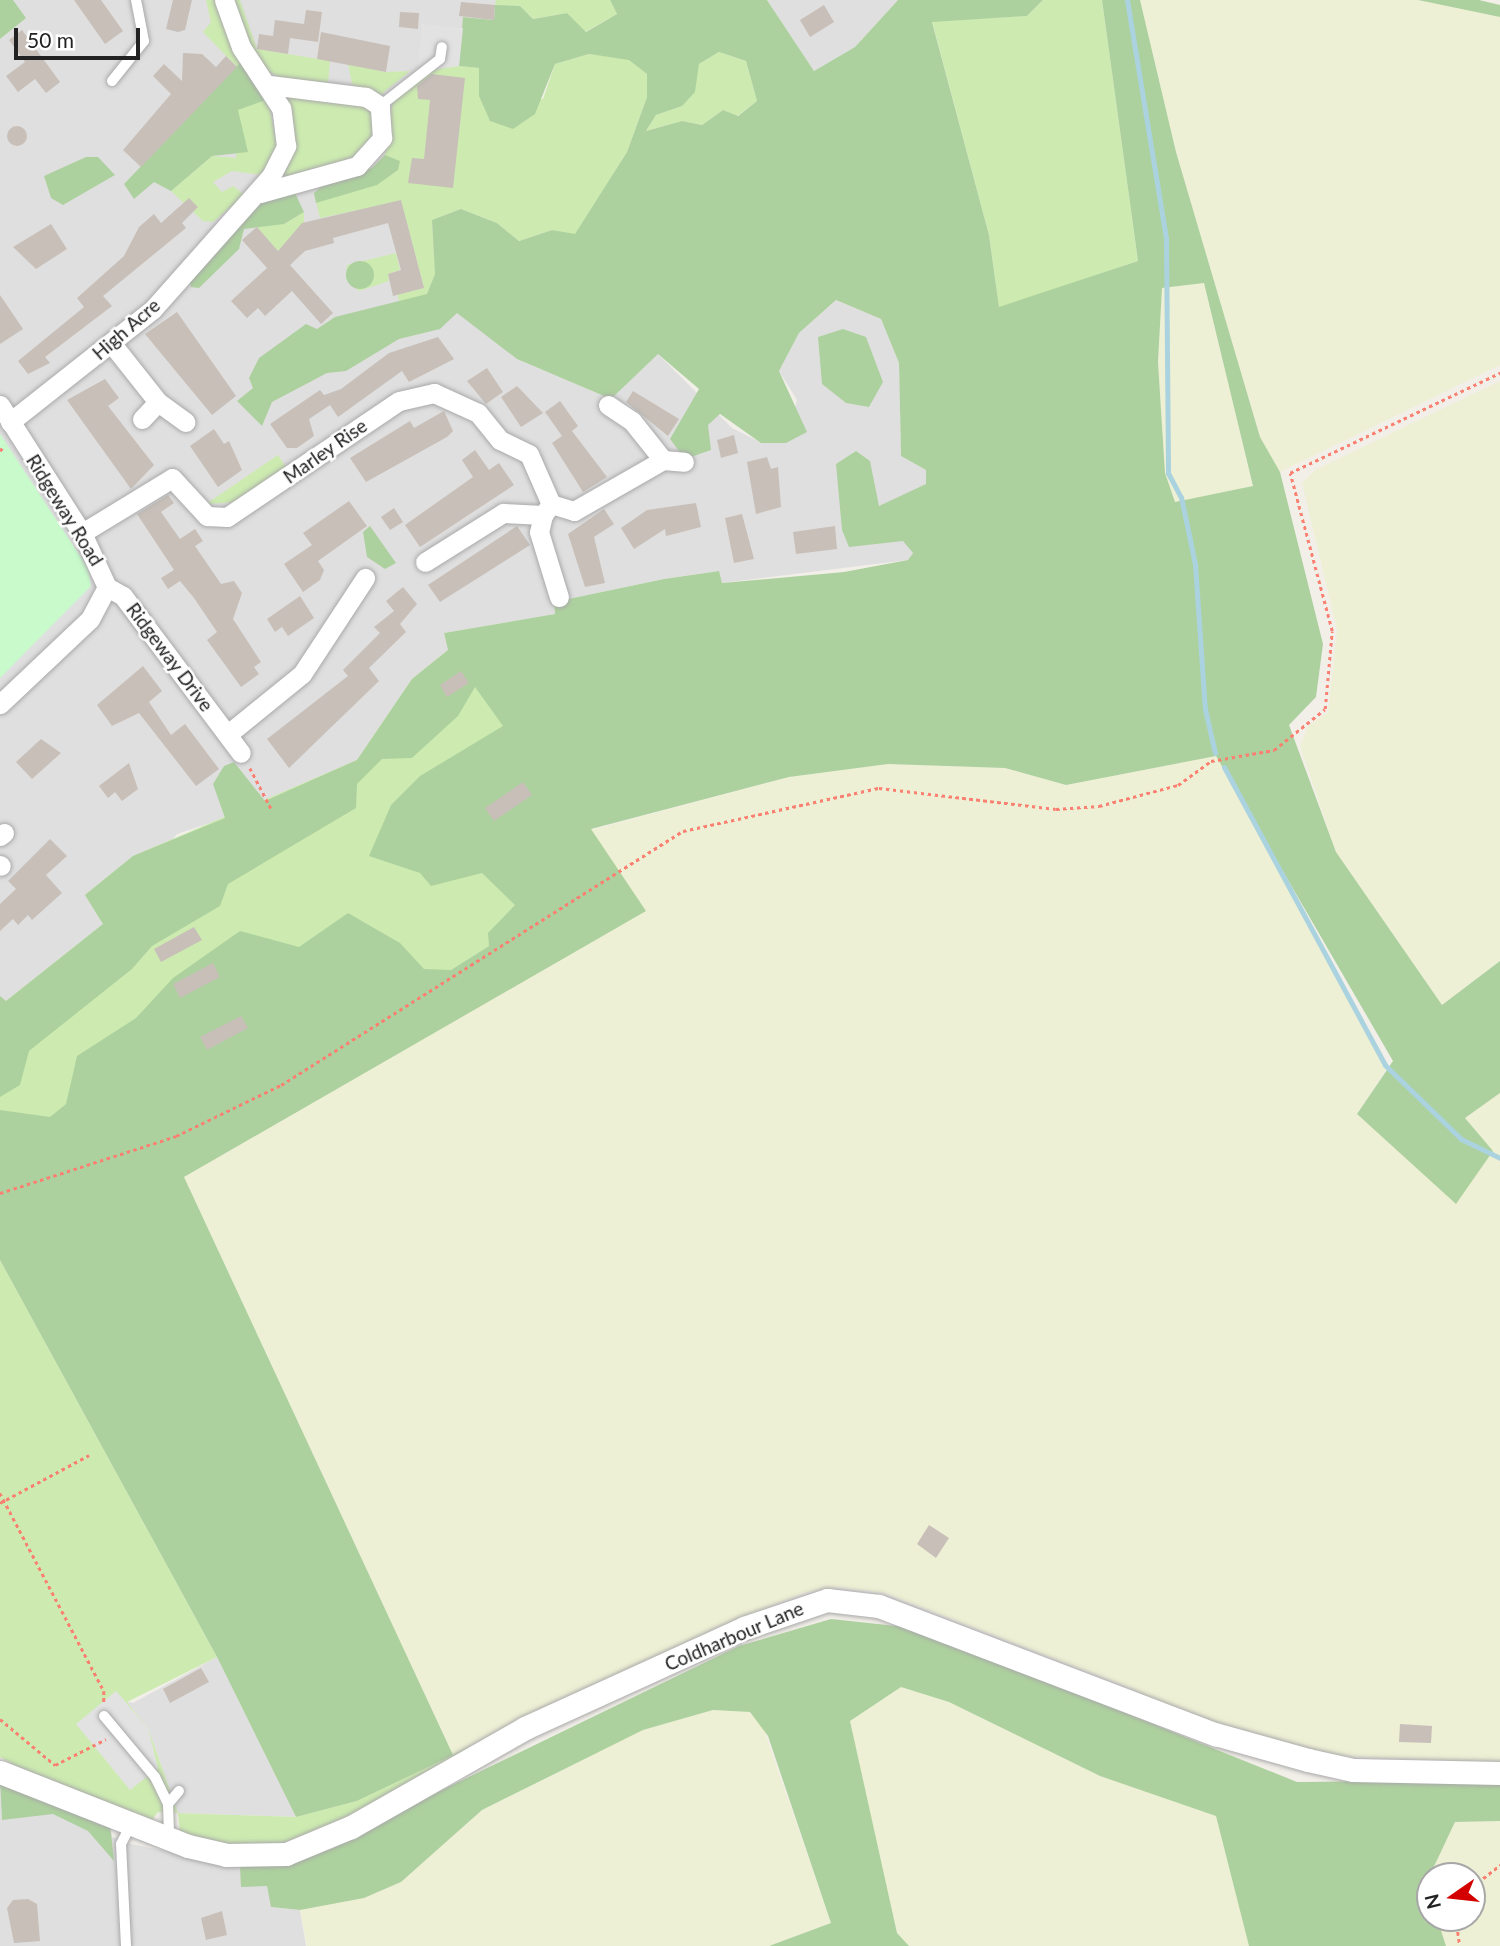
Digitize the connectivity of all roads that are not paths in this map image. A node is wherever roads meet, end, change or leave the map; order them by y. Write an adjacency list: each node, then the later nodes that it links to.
1 (136, 0): 4 (lane)
2 (224, 0): 5 (street, High Acre)
3 (442, 47): 6 (lane)
4 (112, 81)
5 (270, 85): 6 (street); 7 (street, High Acre)
6 (380, 106): 7 (street)
7 (260, 193): 8 (street, High Acre)
8 (112, 344): 9 (street); 11 (street, High Acre)
9 (158, 402): 12 (street); 13 (street)
10 (608, 405): 14 (street)
11 (5, 414): 17 (street, Ridgeway Road)
12 (142, 419)
13 (186, 422)
14 (663, 460): 15 (street); 16 (street)
15 (684, 462)
16 (547, 510): 17 (street, Marley Rise); 18 (street); 21 (street, Marley Rise)
17 (82, 533): 20 (street, Ridgeway Road)
18 (425, 562)
19 (357, 582): 23 (street)
20 (107, 587): 22 (street, Ridgeway Road); 23 (street, Ridgeway Drive)
21 (559, 597)
22 (0, 704)
23 (228, 734): 24 (street, Ridgeway Drive)
24 (241, 753)
25 (104, 1716): 29 (lane)
26 (0, 1772): 30 (street, Coldharbour Lane)
27 (1500, 1773): 31 (street, Coldharbour Lane)
28 (179, 1791): 29 (lane)
29 (168, 1804): 31 (lane)
30 (129, 1828): 31 (street, Coldharbour Lane); 32 (lane)
31 (169, 1839)
32 (126, 1946)

